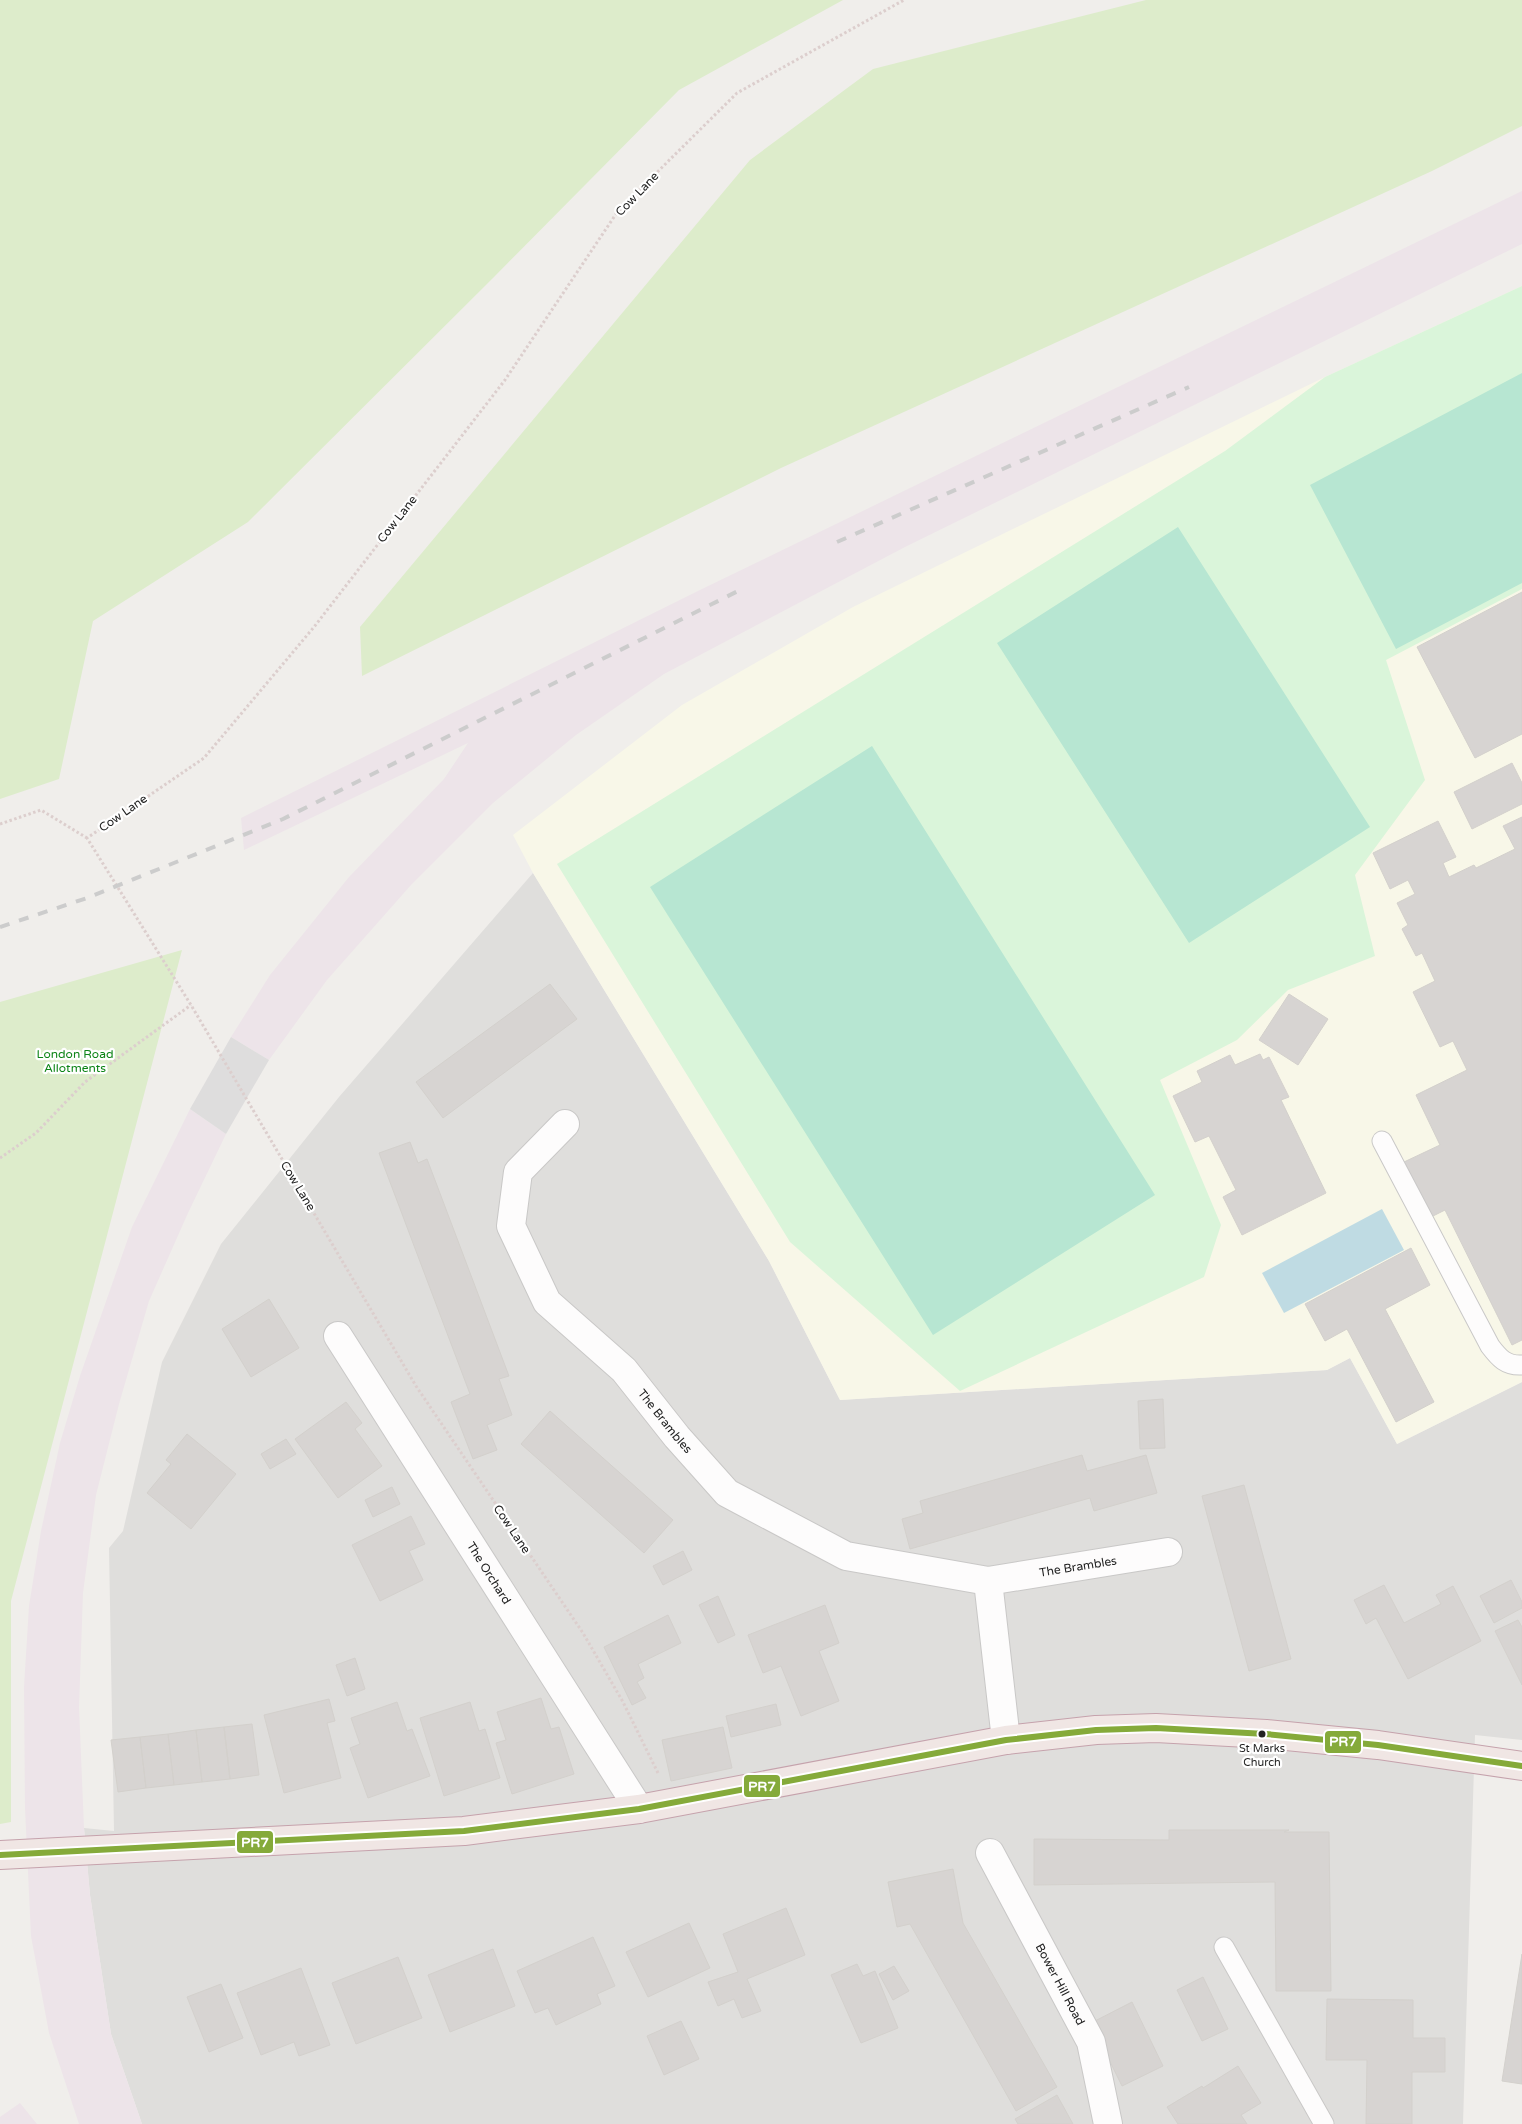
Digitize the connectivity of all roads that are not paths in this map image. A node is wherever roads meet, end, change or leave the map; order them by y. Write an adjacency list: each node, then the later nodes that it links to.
1 (565, 1124): 6 (street, The Brambles)
2 (1382, 1141): 4 (lane)
3 (338, 1336): 9 (street, The Orchard)
4 (1522, 1365)
5 (1168, 1552): 6 (street, The Brambles)
6 (988, 1580): 7 (street)
7 (1006, 1740): 8 (highway); 9 (highway)
8 (1522, 1766)
9 (640, 1810): 11 (highway)
10 (990, 1853): 13 (street, Bower Hill Road)
11 (1, 1855)
12 (1224, 1947): 14 (lane)
13 (1108, 2124)
14 (1324, 2124)

